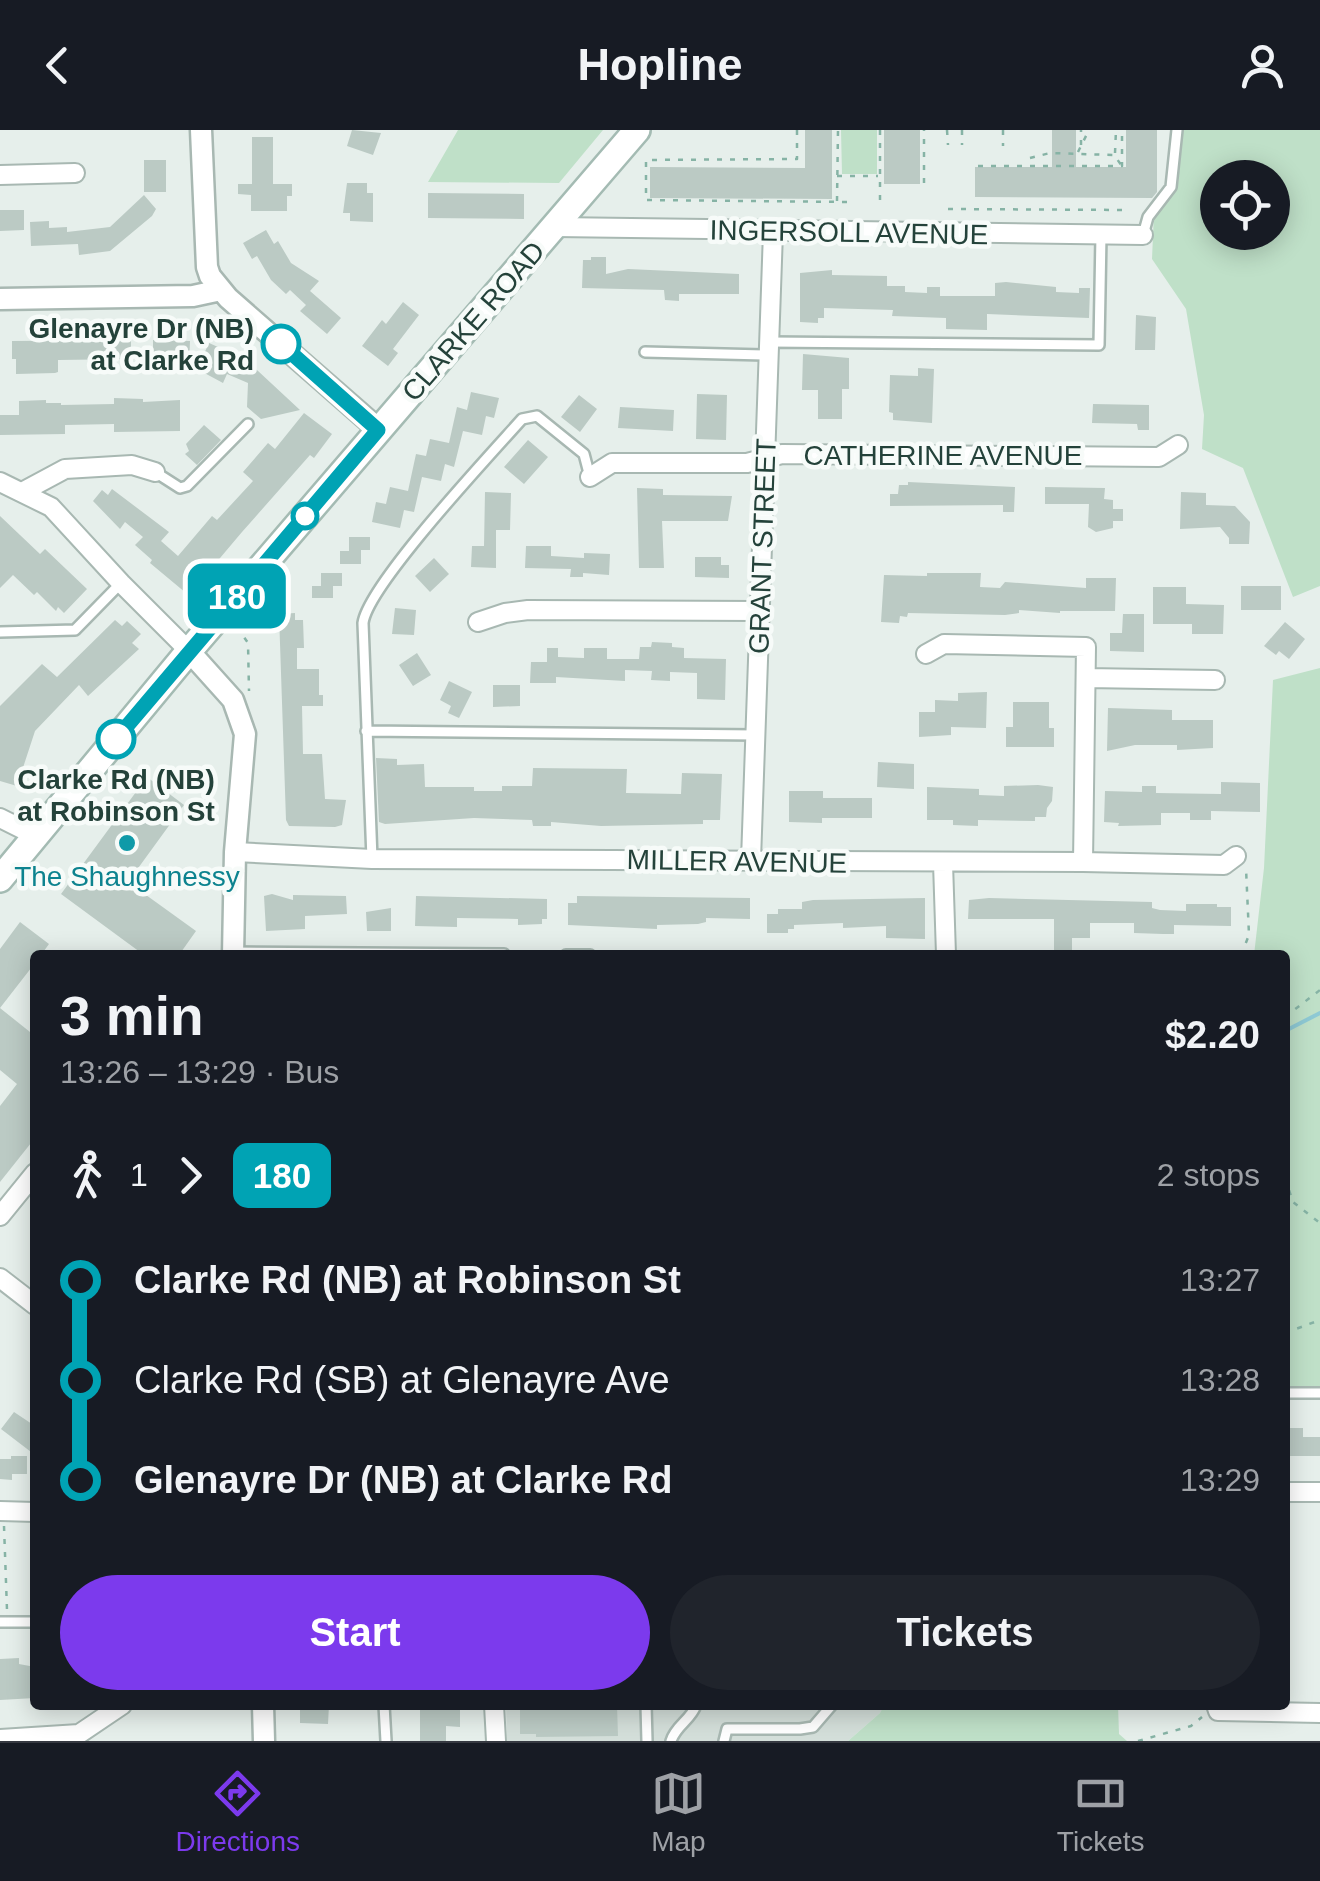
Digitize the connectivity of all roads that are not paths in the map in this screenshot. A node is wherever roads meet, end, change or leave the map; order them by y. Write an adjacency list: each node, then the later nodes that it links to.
1 (201, 130): 10 (street)
2 (637, 130): 6 (main road, CLARKE ROAD)
3 (1177, 130): 9 (lane)
4 (75, 173): 5 (street)
5 (0, 175)
6 (555, 227): 7 (street, INGERSOLL AVENUE); 15 (main road, CLARKE ROAD)
7 (773, 232): 8 (street, INGERSOLL AVENUE); 12 (street, GRANT STREET)
8 (1101, 234): 9 (street, INGERSOLL AVENUE); 12 (lane)
9 (1142, 235)
10 (221, 290): 11 (street); 15 (street)
11 (0, 299)
12 (769, 348): 13 (lane); 17 (street, GRANT STREET)
13 (645, 352)
14 (248, 424): 18 (lane)
15 (378, 430): 26 (main road, CLARKE ROAD)
16 (1178, 446): 17 (street, CATHERINE AVENUE)
17 (765, 459): 19 (street, CATHERINE AVENUE); 23 (street, GRANT STREET)
18 (155, 472): 21 (street)
19 (590, 477): 30 (lane)
20 (0, 482): 21 (street)
21 (24, 491): 22 (street)
22 (121, 583): 25 (lane); 26 (street)
23 (758, 611): 24 (street); 31 (street, GRANT STREET)
24 (478, 622)
25 (0, 632)
26 (189, 651): 33 (main road, CLARKE ROAD); 34 (street)
27 (926, 654): 28 (street)
28 (1086, 678): 29 (street); 38 (street)
29 (1215, 680)
30 (366, 732): 31 (lane); 36 (lane)
31 (756, 736): 37 (street, GRANT STREET)
32 (0, 818): 33 (street)
33 (36, 836): 40 (main road, CLARKE ROAD)
34 (235, 852): 36 (street, MILLER AVENUE); 41 (street)
35 (1236, 856): 38 (street, MILLER AVENUE)
36 (372, 859): 37 (street, MILLER AVENUE)
37 (750, 860): 39 (street, MILLER AVENUE)
38 (1083, 862): 39 (street, MILLER AVENUE)
39 (943, 863): 42 (street)
40 (0, 880)
41 (233, 950)
42 (946, 950)
43 (30, 1180): 44 (street)
44 (0, 1216)
45 (0, 1278): 46 (street)
46 (30, 1302)
47 (1290, 1393): 48 (lane)
48 (1320, 1394)
49 (1290, 1492): 50 (street)
50 (1320, 1492)
51 (30, 1510): 52 (street)
52 (0, 1512)
53 (0, 1622): 54 (lane)
54 (30, 1622)
55 (114, 1710): 64 (street)
56 (262, 1710): 65 (street)
57 (384, 1710): 66 (lane)
58 (494, 1710): 67 (street)
59 (646, 1710): 68 (lane)
60 (694, 1710): 69 (lane)
61 (827, 1710): 70 (lane)
62 (1268, 1710): 63 (street)
63 (1320, 1712)
64 (0, 1739)
65 (264, 1741)
66 (386, 1741)
67 (496, 1741)
68 (647, 1741)
69 (671, 1741)
70 (724, 1741)

